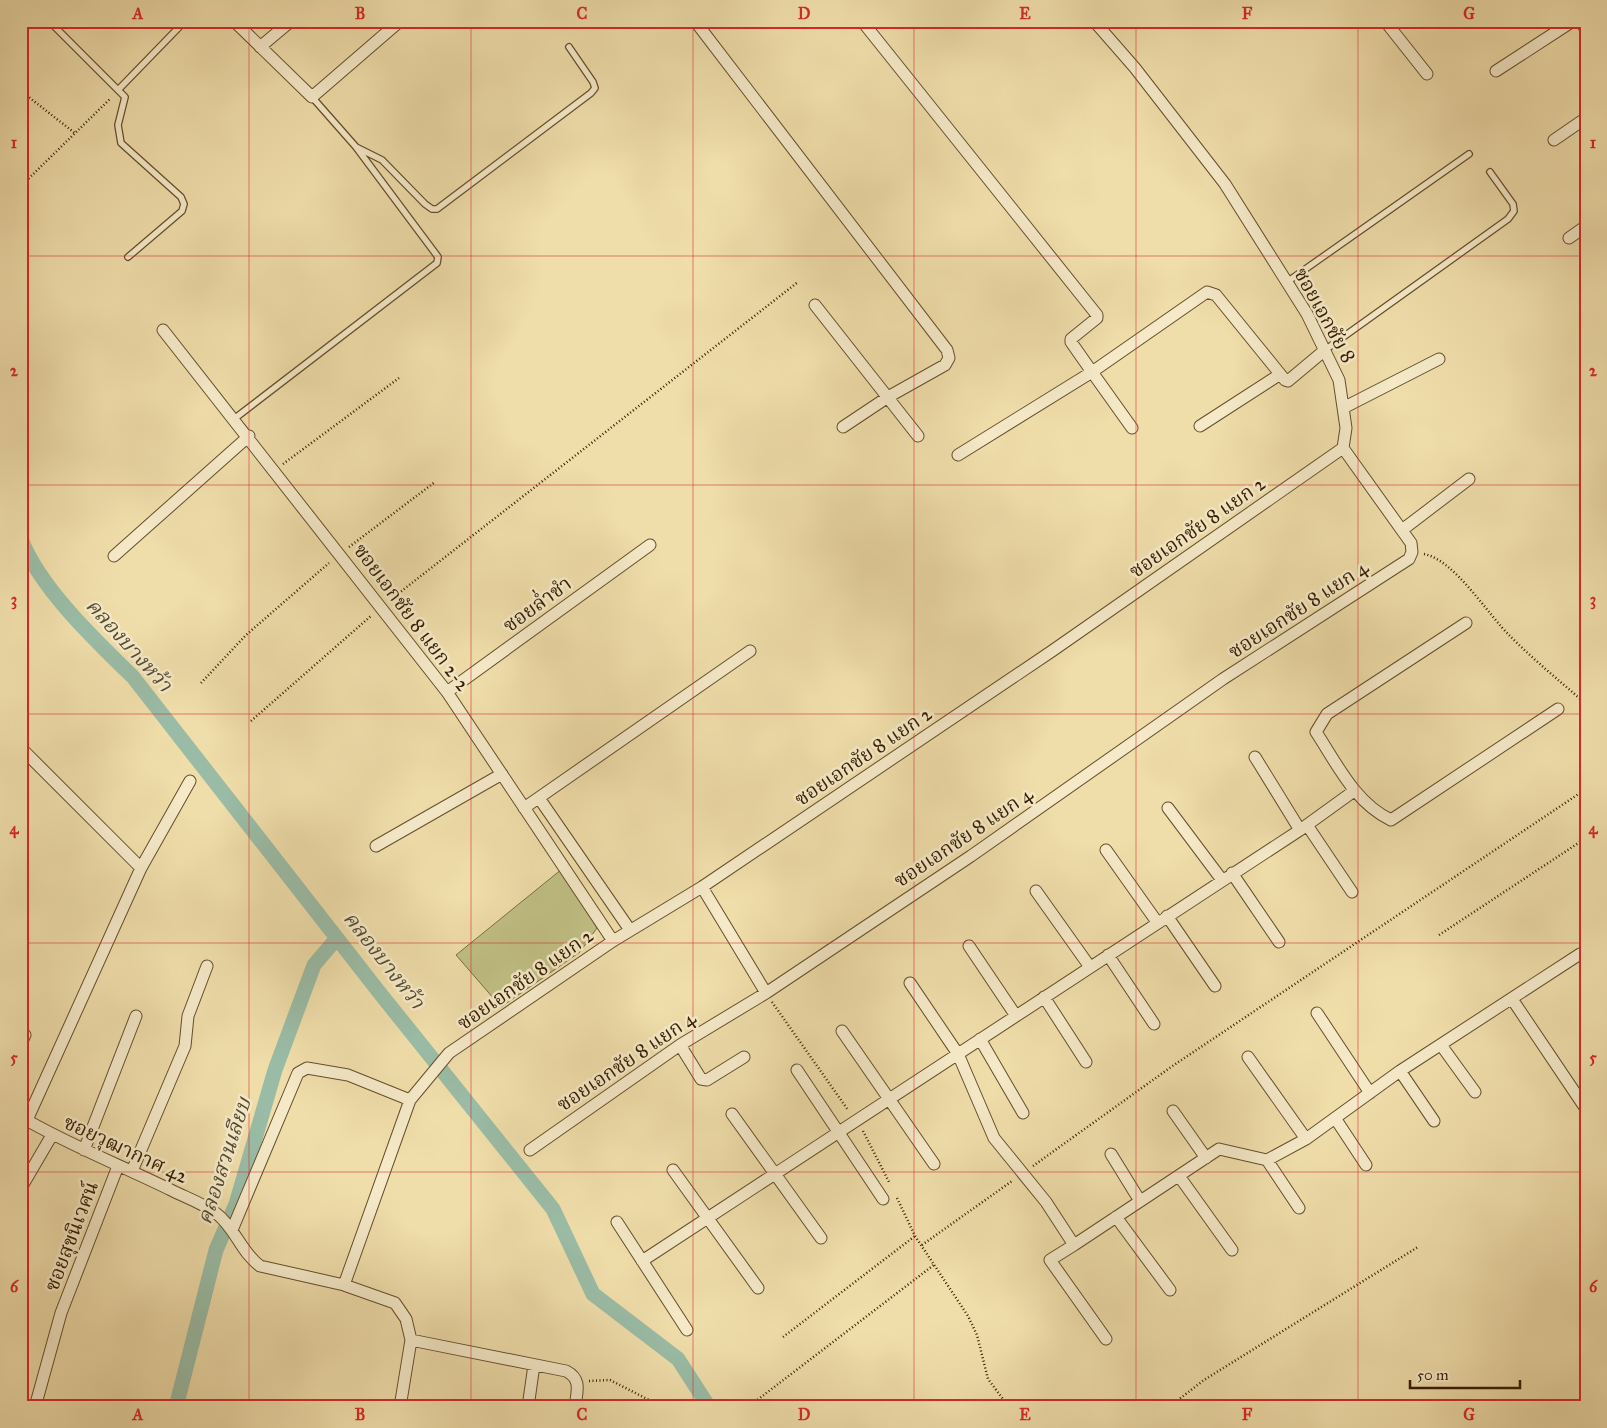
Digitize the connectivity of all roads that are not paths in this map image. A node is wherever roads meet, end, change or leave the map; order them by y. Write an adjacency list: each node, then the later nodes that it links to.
1 (49, 21): 17 (lane)
2 (185, 21): 17 (lane)
3 (234, 21): 13 (street)
4 (291, 21): 13 (street)
5 (400, 21): 18 (street)
6 (695, 21): 34 (street)
7 (862, 21): 32 (street)
8 (1094, 21): 27 (street, ซอยเอกชัย 8)
9 (1385, 21): 16 (street)
10 (1573, 21): 15 (street)
11 (1578, 21): 12 (lane)
12 (1586, 34)
13 (260, 47): 18 (street)
14 (570, 47): 21 (lane)
15 (1496, 71)
16 (1427, 74)
17 (119, 89): 26 (lane)
18 (312, 97): 21 (lane)
19 (1586, 118): 20 (street)
20 (1554, 140)
21 (356, 147): 36 (lane)
22 (1469, 154): 27 (lane)
23 (1490, 172): 30 (lane)
24 (1586, 226): 25 (street)
25 (1569, 238)
26 (128, 257)
27 (1287, 282): 30 (street, ซอยเอกชัย 8)
28 (815, 305): 34 (street)
29 (163, 330): 36 (street, ซอยเอกชัย 8 แยก 2-2)
30 (1325, 350): 33 (street); 35 (street, ซอยเอกชัย 8)
31 (1439, 359): 35 (street)
32 (1092, 372): 33 (street); 39 (street); 43 (street)
33 (1279, 375): 37 (street)
34 (888, 397): 38 (street); 41 (street)
35 (1345, 407): 42 (street, ซอยเอกชัย 8)
36 (234, 419): 40 (street, ซอยเอกชัย 8 แยก 2-2)
37 (1200, 426)
38 (843, 427)
39 (1132, 428)
40 (248, 436): 47 (street); 50 (street, ซอยเอกชัย 8 แยก 2-2)
41 (918, 436)
42 (1343, 448): 45 (street); 66 (street, ซอยเอกชัย 8 แยก 2)
43 (958, 455)
44 (1469, 479): 45 (street)
45 (1402, 530): 80 (street, ซอยเอกชัย 8 แยก 4)
46 (650, 545): 50 (street, ซอยล่ำชำ)
47 (114, 556)
48 (1466, 623): 56 (street)
49 (750, 651): 57 (street)
50 (447, 692): 54 (street, ซอยเอกชัย 8 แยก 2-2)
51 (1558, 710): 56 (street)
52 (21, 748): 63 (street)
53 (1255, 757): 60 (street)
54 (502, 774): 58 (street, ซอยเอกชัย 8 แยก 2-2); 61 (street)
55 (190, 781): 63 (street)
56 (1354, 791): 60 (street)
57 (539, 798): 58 (street); 70 (street)
58 (524, 808): 71 (street, ซอยเอกชัย 8 แยก 2-2)
59 (1168, 808): 65 (street)
60 (1303, 828): 64 (street); 68 (street)
61 (376, 846)
62 (1106, 850): 69 (street)
63 (141, 868): 105 (street)
64 (1232, 873): 65 (street); 72 (street)
65 (1222, 880): 69 (street)
66 (702, 887): 70 (street, ซอยเอกชัย 8 แยก 2); 80 (street)
67 (1036, 890): 77 (street)
68 (1352, 892)
69 (1162, 919): 74 (street); 79 (street)
70 (630, 930): 71 (street, ซอยเอกชัย 8 แยก 2)
71 (613, 941): 100 (street, ซอยเอกชัย 8 แยก 2)
72 (1279, 942)
73 (969, 946): 85 (street)
74 (1108, 955): 77 (street); 86 (street)
75 (1584, 955): 82 (street)
76 (207, 966): 120 (street)
77 (1090, 967): 81 (street)
78 (910, 983): 91 (street)
79 (1215, 986)
80 (766, 993): 89 (street, ซอยเอกชัย 8 แยก 4)
81 (1044, 997): 85 (street); 94 (street)
82 (1512, 999): 90 (street); 101 (street)
83 (1317, 1013): 98 (street)
84 (136, 1016): 111 (street)
85 (1016, 1016): 88 (street)
86 (1154, 1024)
87 (842, 1031): 99 (street)
88 (980, 1039): 91 (street); 103 (street)
89 (680, 1045): 92 (street); 112 (street, ซอยเอกชัย 8 แยก 4)
90 (1441, 1045): 96 (street); 97 (street)
91 (958, 1054): 99 (street); 132 (street)
92 (744, 1057)
93 (1248, 1057): 110 (street)
94 (1086, 1062)
95 (797, 1070): 108 (street)
96 (1400, 1071): 98 (street); 107 (street)
97 (1475, 1092)
98 (1370, 1093): 106 (street)
99 (889, 1099): 108 (street); 116 (street)
100 (410, 1100): 130 (street); 135 (street)
101 (1586, 1109)
102 (1174, 1111): 114 (street)
103 (1023, 1113)
104 (732, 1114): 121 (street)
105 (24, 1118): 109 (street, ซอยวุฒากาศ 42)
106 (1335, 1118): 110 (street); 117 (street)
107 (1434, 1121)
108 (838, 1132): 121 (street); 124 (street)
109 (52, 1135): 111 (street, ซอยวุฒากาศ 42); 123 (street)
110 (1306, 1139): 115 (street)
111 (84, 1150): 118 (street, ซอยวุฒากาศ 42)
112 (530, 1150)
113 (1111, 1154): 125 (street)
114 (1206, 1158): 115 (street); 122 (street)
115 (1267, 1160): 126 (street)
116 (934, 1164)
117 (1366, 1165)
118 (118, 1166): 120 (street, ซอยวุฒากาศ 42); 142 (street, ซอยสุขนิเวศน์)
119 (673, 1170): 128 (street)
120 (132, 1171): 130 (street, ซอยวุฒากาศ 42)
121 (775, 1174): 128 (street); 131 (street)
122 (1178, 1176): 125 (street); 133 (street)
123 (21, 1188)
124 (883, 1198)
125 (1140, 1201): 127 (street)
126 (1299, 1208)
127 (1116, 1217): 132 (street); 137 (street)
128 (708, 1218): 134 (street); 136 (street)
129 (617, 1222): 134 (street)
130 (230, 1228): 135 (street)
131 (821, 1238)
132 (1074, 1244): 139 (street)
133 (1232, 1250)
134 (642, 1261): 138 (street)
135 (344, 1285): 140 (street)
136 (758, 1288)
137 (1170, 1290)
138 (687, 1330)
139 (1106, 1339)
140 (411, 1340): 141 (street); 143 (street)
141 (534, 1364): 144 (street); 145 (street)
142 (35, 1407)
143 (400, 1407)
144 (528, 1407)
145 (575, 1407)

